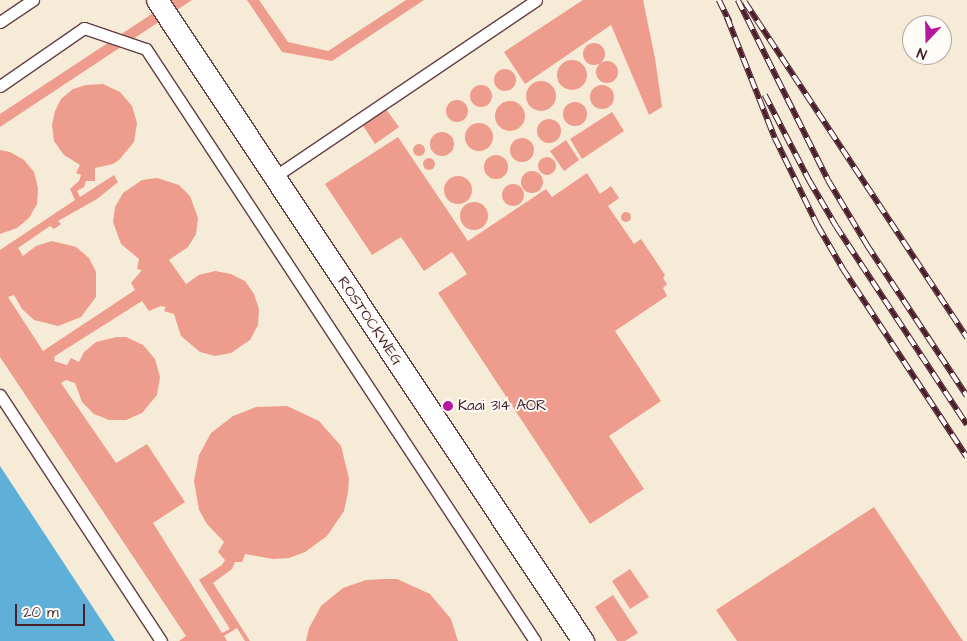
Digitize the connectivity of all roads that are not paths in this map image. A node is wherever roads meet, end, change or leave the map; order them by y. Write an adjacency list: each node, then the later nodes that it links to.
1 (33, 0): 4 (lane)
2 (157, 0): 6 (street, ROSTOCKWEG)
3 (536, 0): 6 (lane)
4 (0, 22)
5 (0, 86): 9 (lane)
6 (274, 176): 10 (street, ROSTOCKWEG)
7 (0, 395): 8 (lane)
8 (161, 641)
9 (535, 641)
10 (583, 641)

